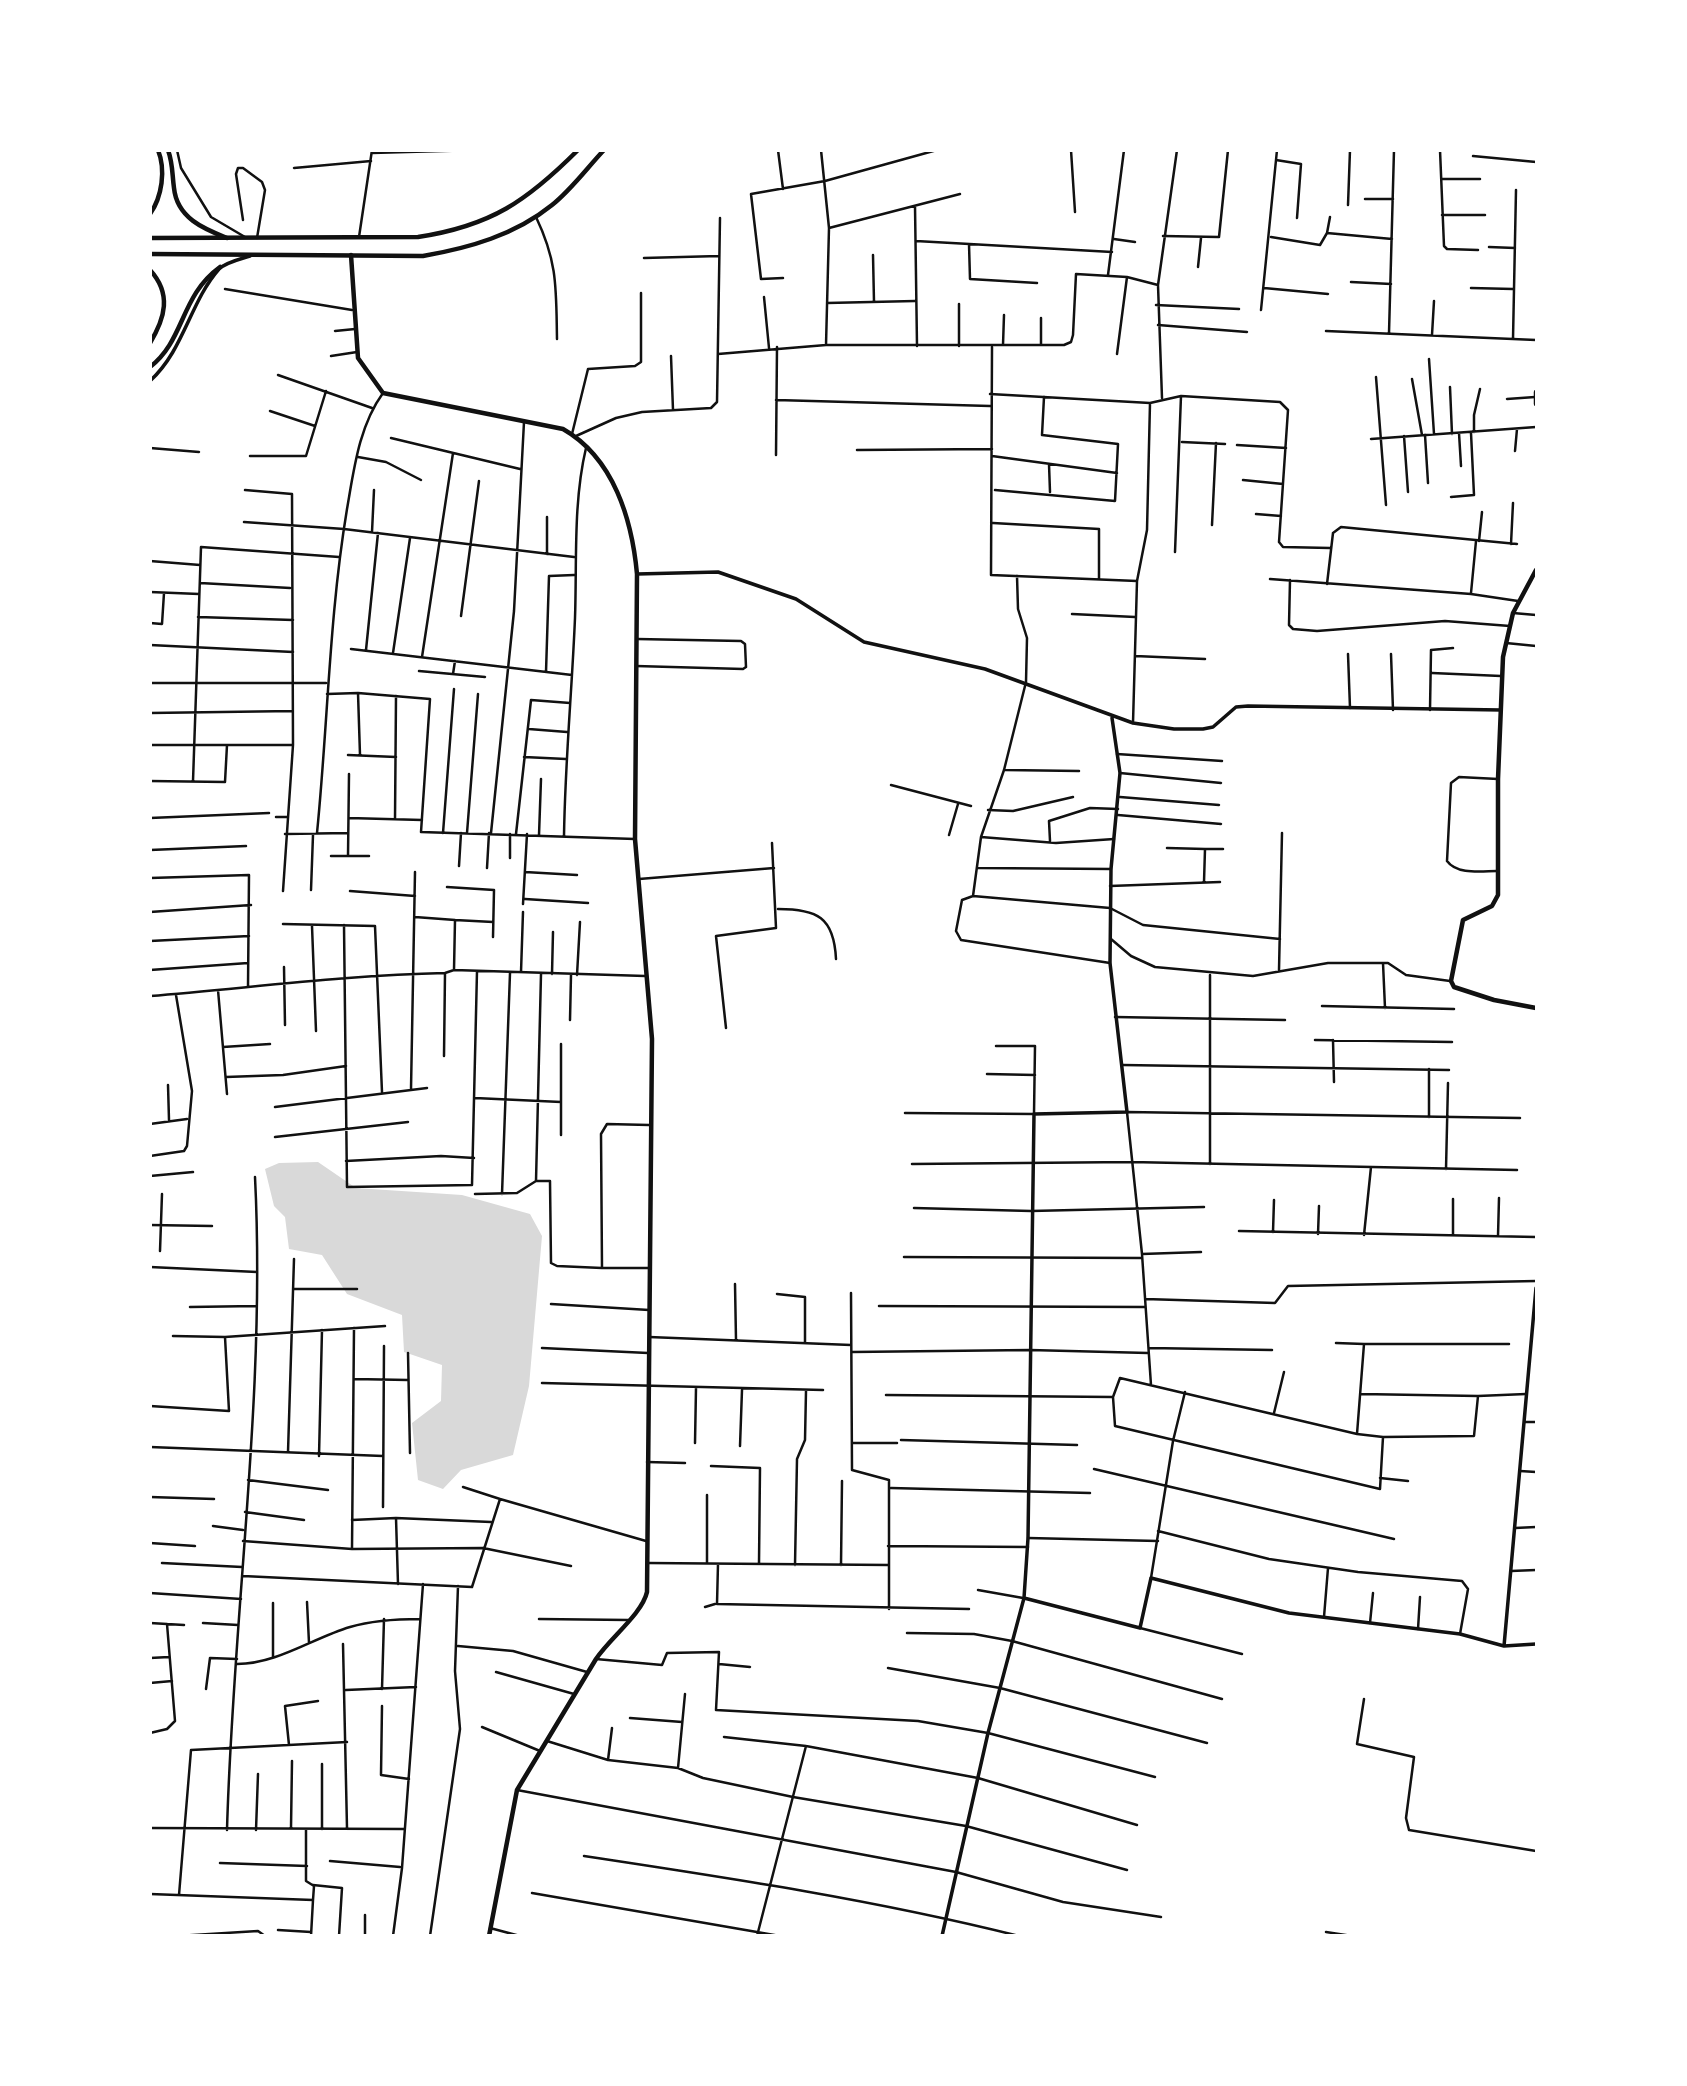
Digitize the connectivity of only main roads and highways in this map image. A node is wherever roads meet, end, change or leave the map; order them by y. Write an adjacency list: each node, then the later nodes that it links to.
1 (158, 150): 5 (main road)
2 (168, 150): 7 (main road)
3 (578, 150): 7 (main road)
4 (604, 150): 9 (main road)
5 (150, 214)
6 (150, 238): 7 (main road)
7 (227, 239)
8 (150, 254): 9 (main road)
9 (351, 255): 19 (main road)
10 (220, 268): 13 (main road)
11 (150, 270): 12 (main road)
12 (150, 343)
13 (150, 367)
14 (1536, 392): 15 (main road)
15 (1536, 397): 16 (main road)
16 (1536, 404)
17 (1536, 571): 18 (main road)
18 (1536, 1008)
19 (489, 1936)

